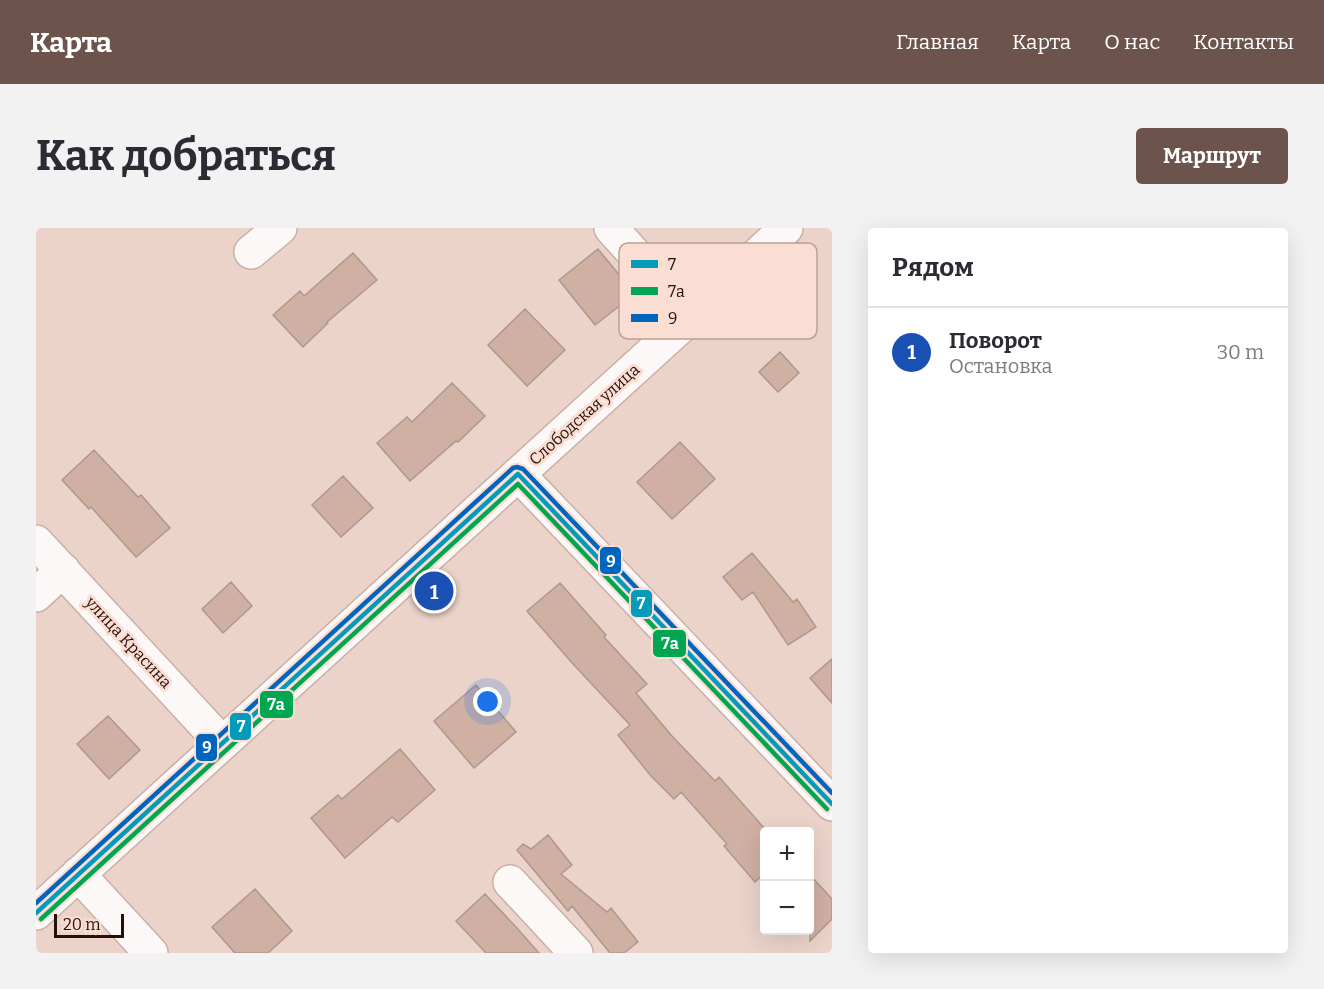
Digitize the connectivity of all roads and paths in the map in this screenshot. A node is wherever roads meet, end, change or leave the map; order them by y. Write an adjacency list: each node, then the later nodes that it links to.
1 (280, 228): 6 (street)
2 (611, 228): 4 (street)
3 (786, 228): 5 (street, Слободская улица)
4 (624, 243)
5 (770, 243)
6 (251, 252)
7 (667, 339): 8 (street, Слободская улица)
8 (518, 474): 12 (street, Слободская улица); 13 (street)
9 (36, 542): 10 (street, улица Красина)
10 (63, 570): 11 (street); 12 (street, улица Красина)
11 (36, 595)
12 (222, 742): 14 (street, Слободская улица)
13 (832, 804)
14 (78, 874): 16 (street, Слободская улица); 17 (street)
15 (510, 882): 18 (street)
16 (36, 913)
17 (151, 953)
18 (576, 953)

